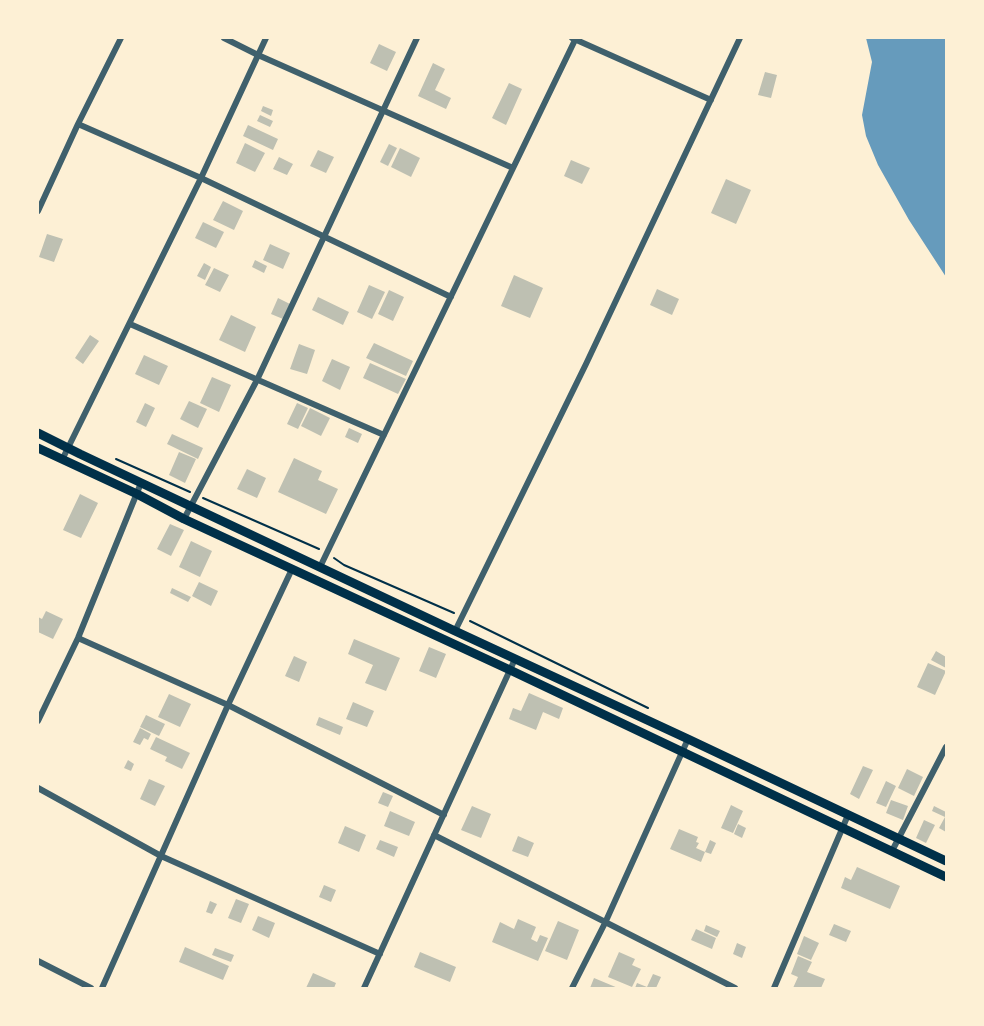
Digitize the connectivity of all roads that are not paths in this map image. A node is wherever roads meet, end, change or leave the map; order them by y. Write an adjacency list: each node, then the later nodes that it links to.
1 (121, 38): 10 (street)
2 (224, 38): 7 (street)
3 (266, 38): 7 (street)
4 (417, 38): 9 (street)
5 (575, 38): 8 (street); 11 (street)
6 (740, 38): 8 (street)
7 (258, 55): 9 (street); 12 (street)
8 (711, 100): 29 (street)
9 (383, 111): 11 (street); 14 (street)
10 (78, 124): 12 (street); 13 (street)
11 (513, 168): 15 (street)
12 (201, 178): 14 (street); 16 (street)
13 (38, 211)
14 (324, 237): 15 (street); 17 (street)
15 (451, 297): 19 (street)
16 (130, 324): 17 (street); 21 (street)
17 (257, 380): 19 (street); 25 (street)
18 (38, 433): 21 (main road)
19 (384, 435): 27 (street)
20 (38, 448): 22 (main road)
21 (68, 448): 22 (street); 23 (main road)
22 (62, 460): 24 (main road)
23 (141, 483): 24 (street); 25 (main road)
24 (137, 494): 26 (main road); 30 (street)
25 (190, 505): 26 (street); 27 (main road)
26 (184, 519): 28 (main road)
27 (320, 567): 29 (main road)
28 (292, 569): 32 (main road); 33 (street)
29 (455, 631): 31 (main road)
30 (78, 638): 33 (street); 34 (street)
31 (515, 659): 32 (street); 35 (main road)
32 (510, 670): 37 (main road); 39 (street)
33 (228, 705): 39 (street); 45 (street)
34 (38, 721)
35 (688, 739): 37 (street); 40 (main road)
36 (946, 747): 43 (street)
37 (682, 752): 41 (main road); 48 (street)
38 (38, 788): 45 (street)
39 (444, 814): 42 (street)
40 (848, 815): 41 (street); 43 (main road)
41 (843, 827): 44 (main road); 56 (street)
42 (434, 835): 48 (street); 49 (street)
43 (899, 838): 44 (street); 46 (main road)
44 (892, 851): 47 (main road)
45 (161, 856): 49 (street); 52 (street)
46 (946, 861)
47 (946, 877)
48 (605, 923): 54 (street); 55 (street)
49 (380, 954): 53 (street)
50 (38, 961): 51 (street)
51 (91, 988)
52 (102, 988)
53 (364, 988)
54 (572, 988)
55 (735, 988)
56 (774, 988)

